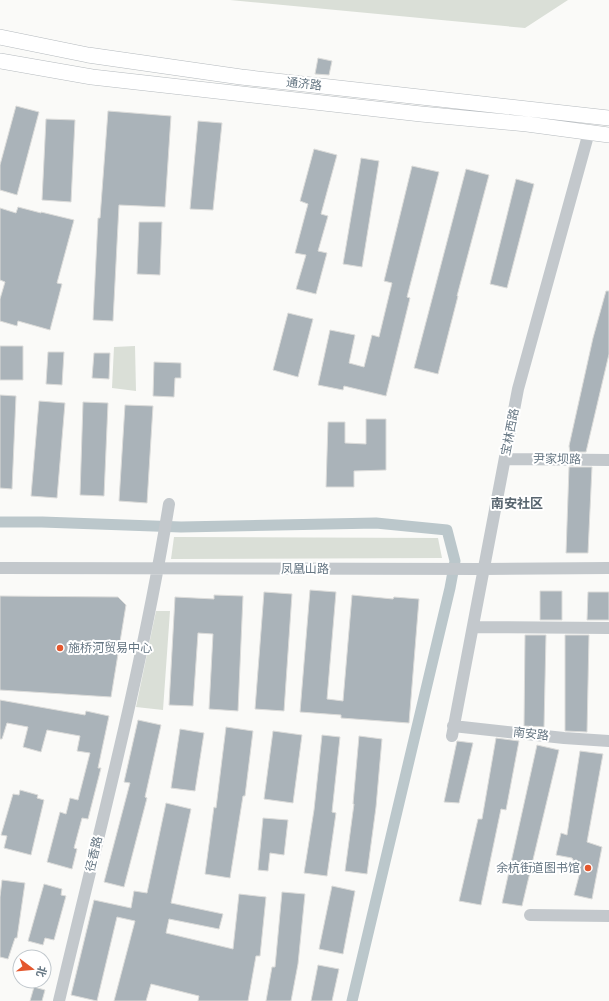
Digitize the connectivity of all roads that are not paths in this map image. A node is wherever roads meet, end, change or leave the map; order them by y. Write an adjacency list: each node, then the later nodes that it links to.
1 (0, 37): 3 (main road, 通济路)
2 (0, 61): 4 (main road, 通济路)
3 (609, 118)
4 (588, 132): 5 (main road, 通济路); 6 (street, 宝林西路)
5 (609, 134)
6 (505, 459): 7 (street, 尹家坝路); 12 (street, 宝林西路)
7 (609, 460)
8 (168, 508): 11 (street, 径香路)
9 (0, 568): 11 (street, 凤凰山路)
10 (609, 568): 12 (street, 凤凰山路)
11 (158, 569): 12 (street, 凤凰山路); 19 (street, 径香路)
12 (484, 569): 13 (street, 宝林西路)
13 (472, 627): 14 (street); 15 (street, 宝林西路)
14 (609, 628)
15 (453, 731): 16 (street, 南安路)
16 (609, 741)
17 (530, 915): 18 (street)
18 (609, 916)
19 (59, 1001)

